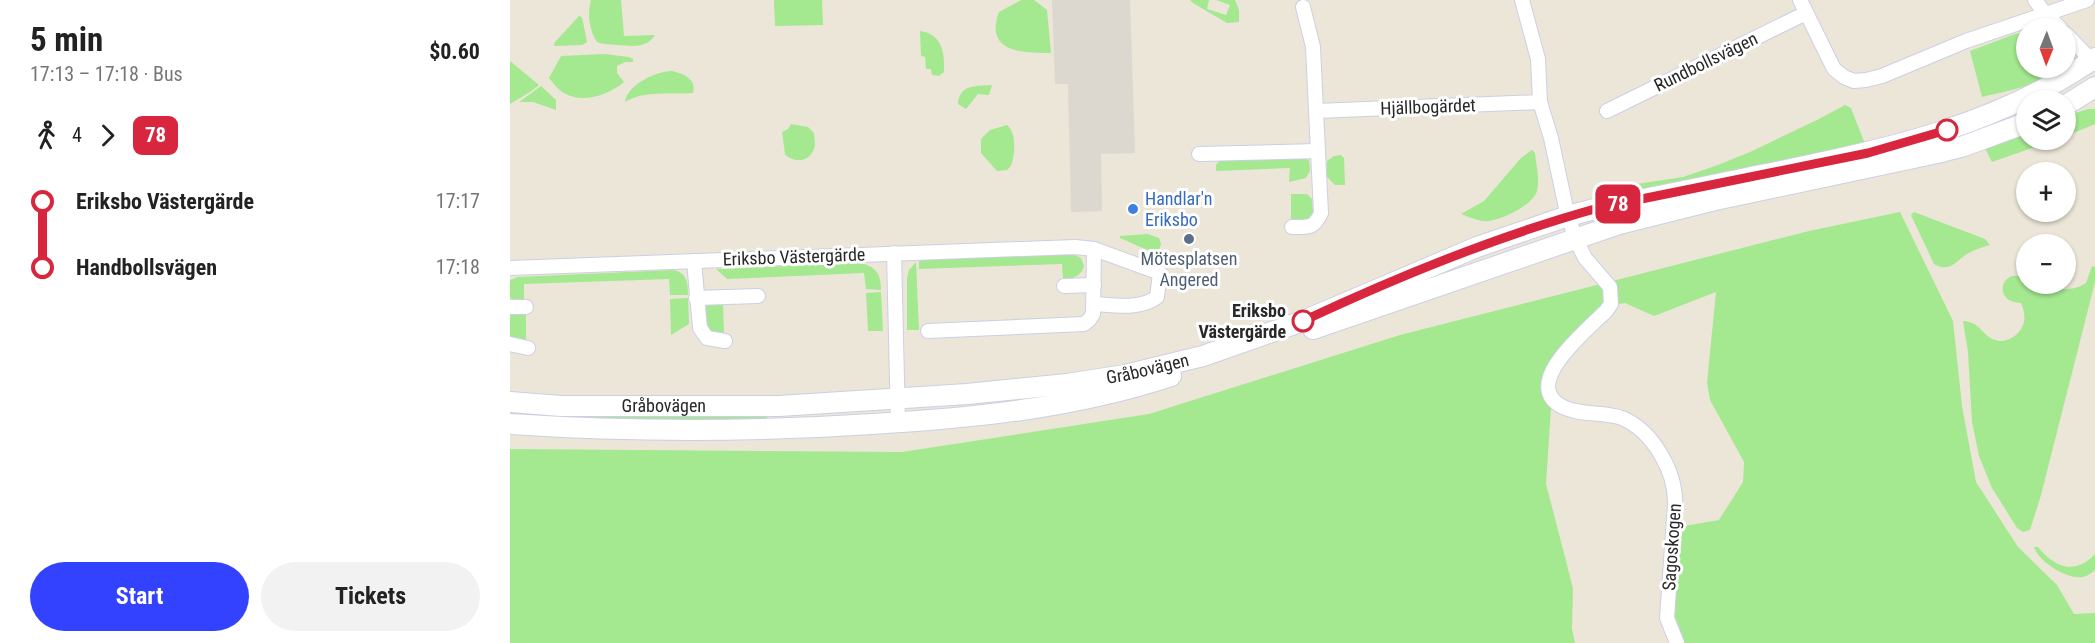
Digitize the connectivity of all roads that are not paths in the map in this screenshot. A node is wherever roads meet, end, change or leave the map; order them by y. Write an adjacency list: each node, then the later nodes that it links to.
1 (1522, 0): 13 (street)
2 (1800, 0): 6 (street)
3 (2035, 0): 7 (street)
4 (2087, 0): 7 (street)
5 (1303, 7): 14 (street)
6 (1806, 13): 7 (street); 15 (street, Rundbollsvägen)
7 (2046, 15): 8 (street)
8 (2049, 18)
9 (2076, 44): 10 (street)
10 (2094, 61): 19 (main road, Gråbovägen)
11 (2095, 87): 12 (main road)
12 (2076, 99)
13 (1540, 102): 14 (street, Hjällbogärdet); 19 (street)
14 (1316, 111): 17 (street)
15 (1607, 111)
16 (2016, 127): 21 (main road, Gråbovägen)
17 (1318, 151): 18 (street); 20 (street)
18 (1199, 154)
19 (1568, 216): 21 (street); 37 (main road, Gråbovägen)
20 (1292, 228)
21 (1575, 238): 39 (main road, Gråbovägen); 41 (street, Sagoskogen)
22 (1094, 249): 23 (street, Eriksbo Västergärde); 26 (street); 30 (street, Eriksbo Västergärde)
23 (894, 253): 24 (street, Eriksbo Västergärde); 37 (street)
24 (694, 261): 25 (street, Eriksbo Västergärde); 29 (street)
25 (510, 268)
26 (1094, 285): 27 (street); 30 (street)
27 (1064, 286)
28 (758, 296): 29 (street, Eriksbo Västergärde)
29 (696, 298): 34 (street)
30 (1094, 304): 33 (street)
31 (510, 307): 32 (street)
32 (526, 307)
33 (928, 331)
34 (725, 341)
35 (510, 344): 36 (street)
36 (528, 348)
37 (899, 398): 38 (main road, Gråbovägen); 39 (street)
38 (510, 402)
39 (898, 423): 40 (main road, Gråbovägen)
40 (510, 424)
41 (1677, 643)

